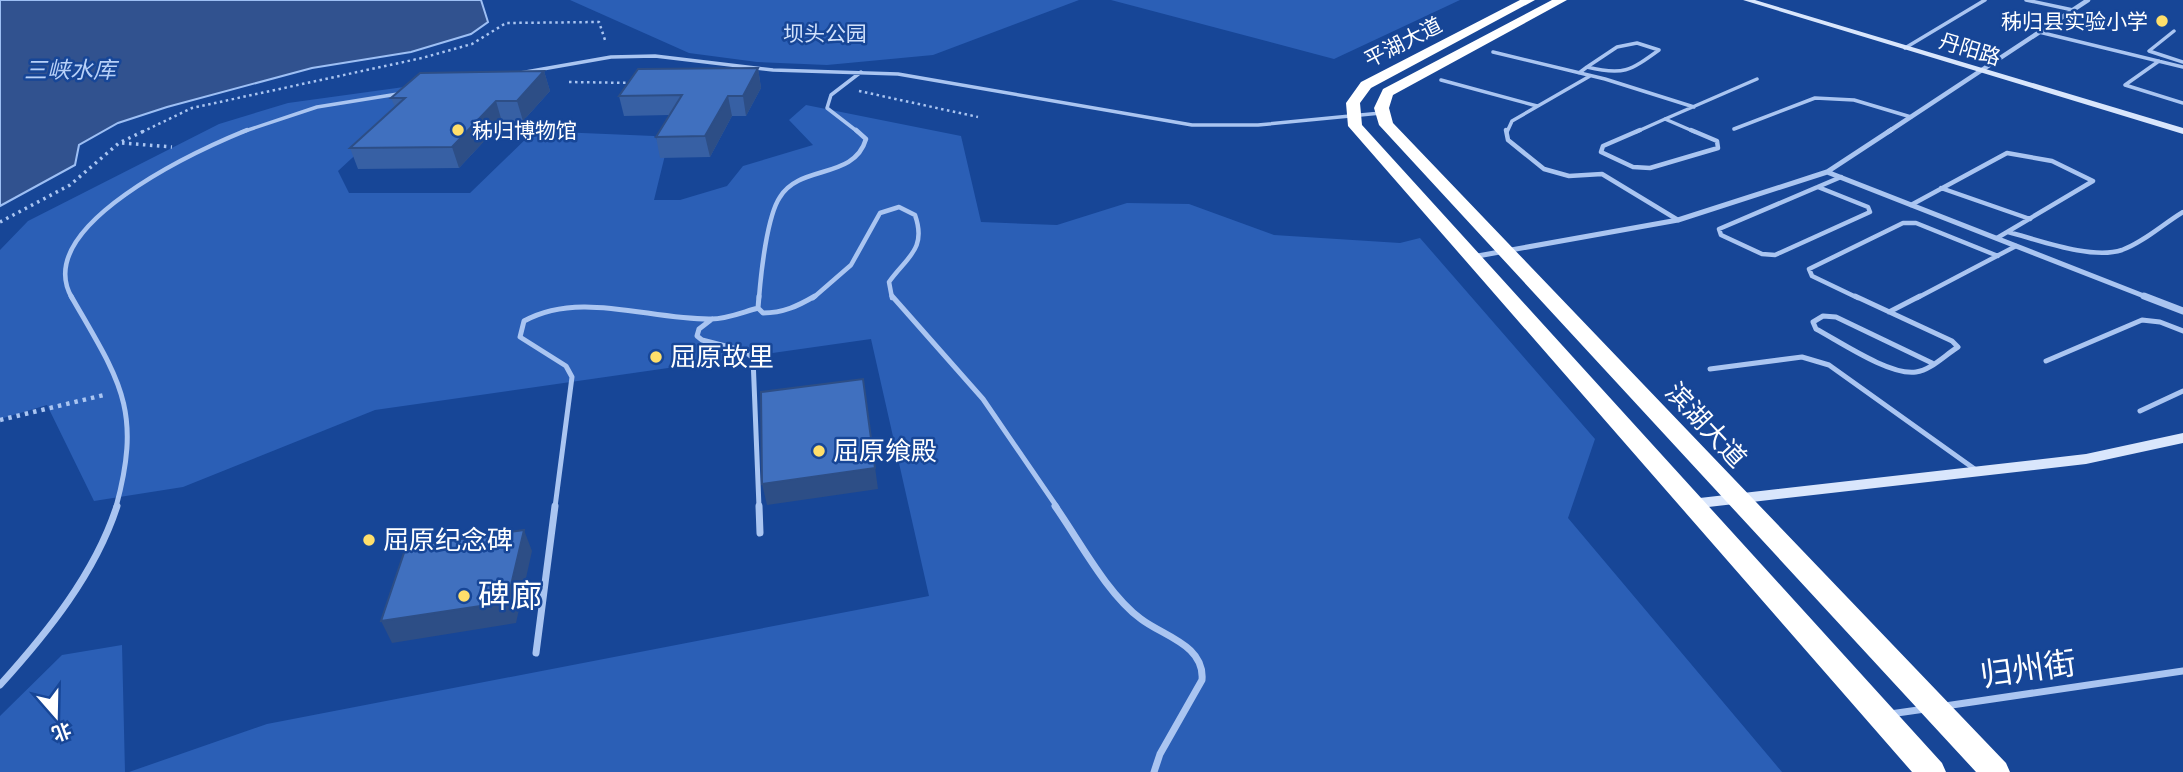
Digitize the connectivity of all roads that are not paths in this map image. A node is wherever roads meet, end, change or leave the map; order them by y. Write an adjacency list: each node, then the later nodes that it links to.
1 (1529, 0): 27 (highway, 平湖大道)
2 (1561, 0): 26 (highway, 平湖大道)
3 (1747, 0): 10 (main road, 丹阳路)
4 (1985, 0): 10 (lane)
5 (2026, 0): 7 (lane)
6 (2088, 0): 7 (street)
7 (2073, 10): 9 (street)
8 (2174, 31): 13 (lane)
9 (2039, 32): 12 (lane); 15 (street)
10 (1905, 48): 15 (main road, 丹阳路)
11 (1493, 52): 17 (lane)
12 (2159, 61): 13 (lane); 23 (lane)
13 (2183, 64)
14 (1587, 67): 14 (lane); 17 (lane)
15 (1981, 70): 28 (street); 31 (main road, 丹阳路)
16 (861, 72): 18 (lane); 27 (lane); 46 (lane)
17 (1579, 73): 19 (lane)
18 (508, 75)
19 (1590, 76): 24 (lane); 25 (lane)
20 (1441, 79): 24 (lane)
21 (1757, 79): 25 (lane)
22 (408, 92): 63 (lane)
23 (2183, 103)
24 (1537, 106): 39 (lane)
25 (1694, 107): 29 (lane)
26 (1381, 113): 27 (lane); 43 (highway, 滨湖大道)
27 (1352, 116): 45 (highway)
28 (1911, 117): 30 (lane); 32 (street)
29 (1664, 119): 29 (lane)
30 (1734, 129)
31 (2183, 131)
32 (1827, 172): 33 (street); 39 (street)
33 (1841, 177): 34 (lane); 36 (street)
34 (1818, 187): 34 (lane)
35 (1941, 188): 36 (lane); 38 (lane); 38 (lane)
36 (1911, 205): 41 (street)
37 (2183, 212): 40 (lane)
38 (2030, 219): 40 (lane)
39 (1678, 220): 43 (street)
40 (2008, 232): 41 (lane)
41 (1997, 238): 42 (street)
42 (2016, 246): 44 (lane); 47 (street)
43 (1503, 251): 45 (street); 58 (highway, 滨湖大道)
44 (1998, 256): 48 (lane); 48 (lane)
45 (1470, 257): 59 (highway)
46 (758, 308): 49 (lane); 66 (lane)
47 (2183, 311)
48 (1889, 312): 52 (lane)
49 (712, 319): 60 (lane); 61 (lane)
50 (2183, 331): 51 (lane)
51 (2046, 362)
52 (1932, 363): 52 (lane)
53 (1710, 369): 57 (lane)
54 (2183, 391): 55 (lane)
55 (2140, 411)
56 (2183, 438): 57 (main road)
57 (1978, 472): 58 (main road)
58 (1737, 499): 59 (main road); 64 (highway, 滨湖大道)
59 (1691, 504): 65 (highway)
60 (760, 533)
61 (536, 653)
62 (2183, 671): 64 (lane, 归州街)
63 (0, 685)
64 (1934, 707): 65 (lane, 归州街); 68 (highway, 滨湖大道)
65 (1880, 715): 67 (highway)
66 (1153, 772)
67 (1931, 772)
68 (1995, 772)

